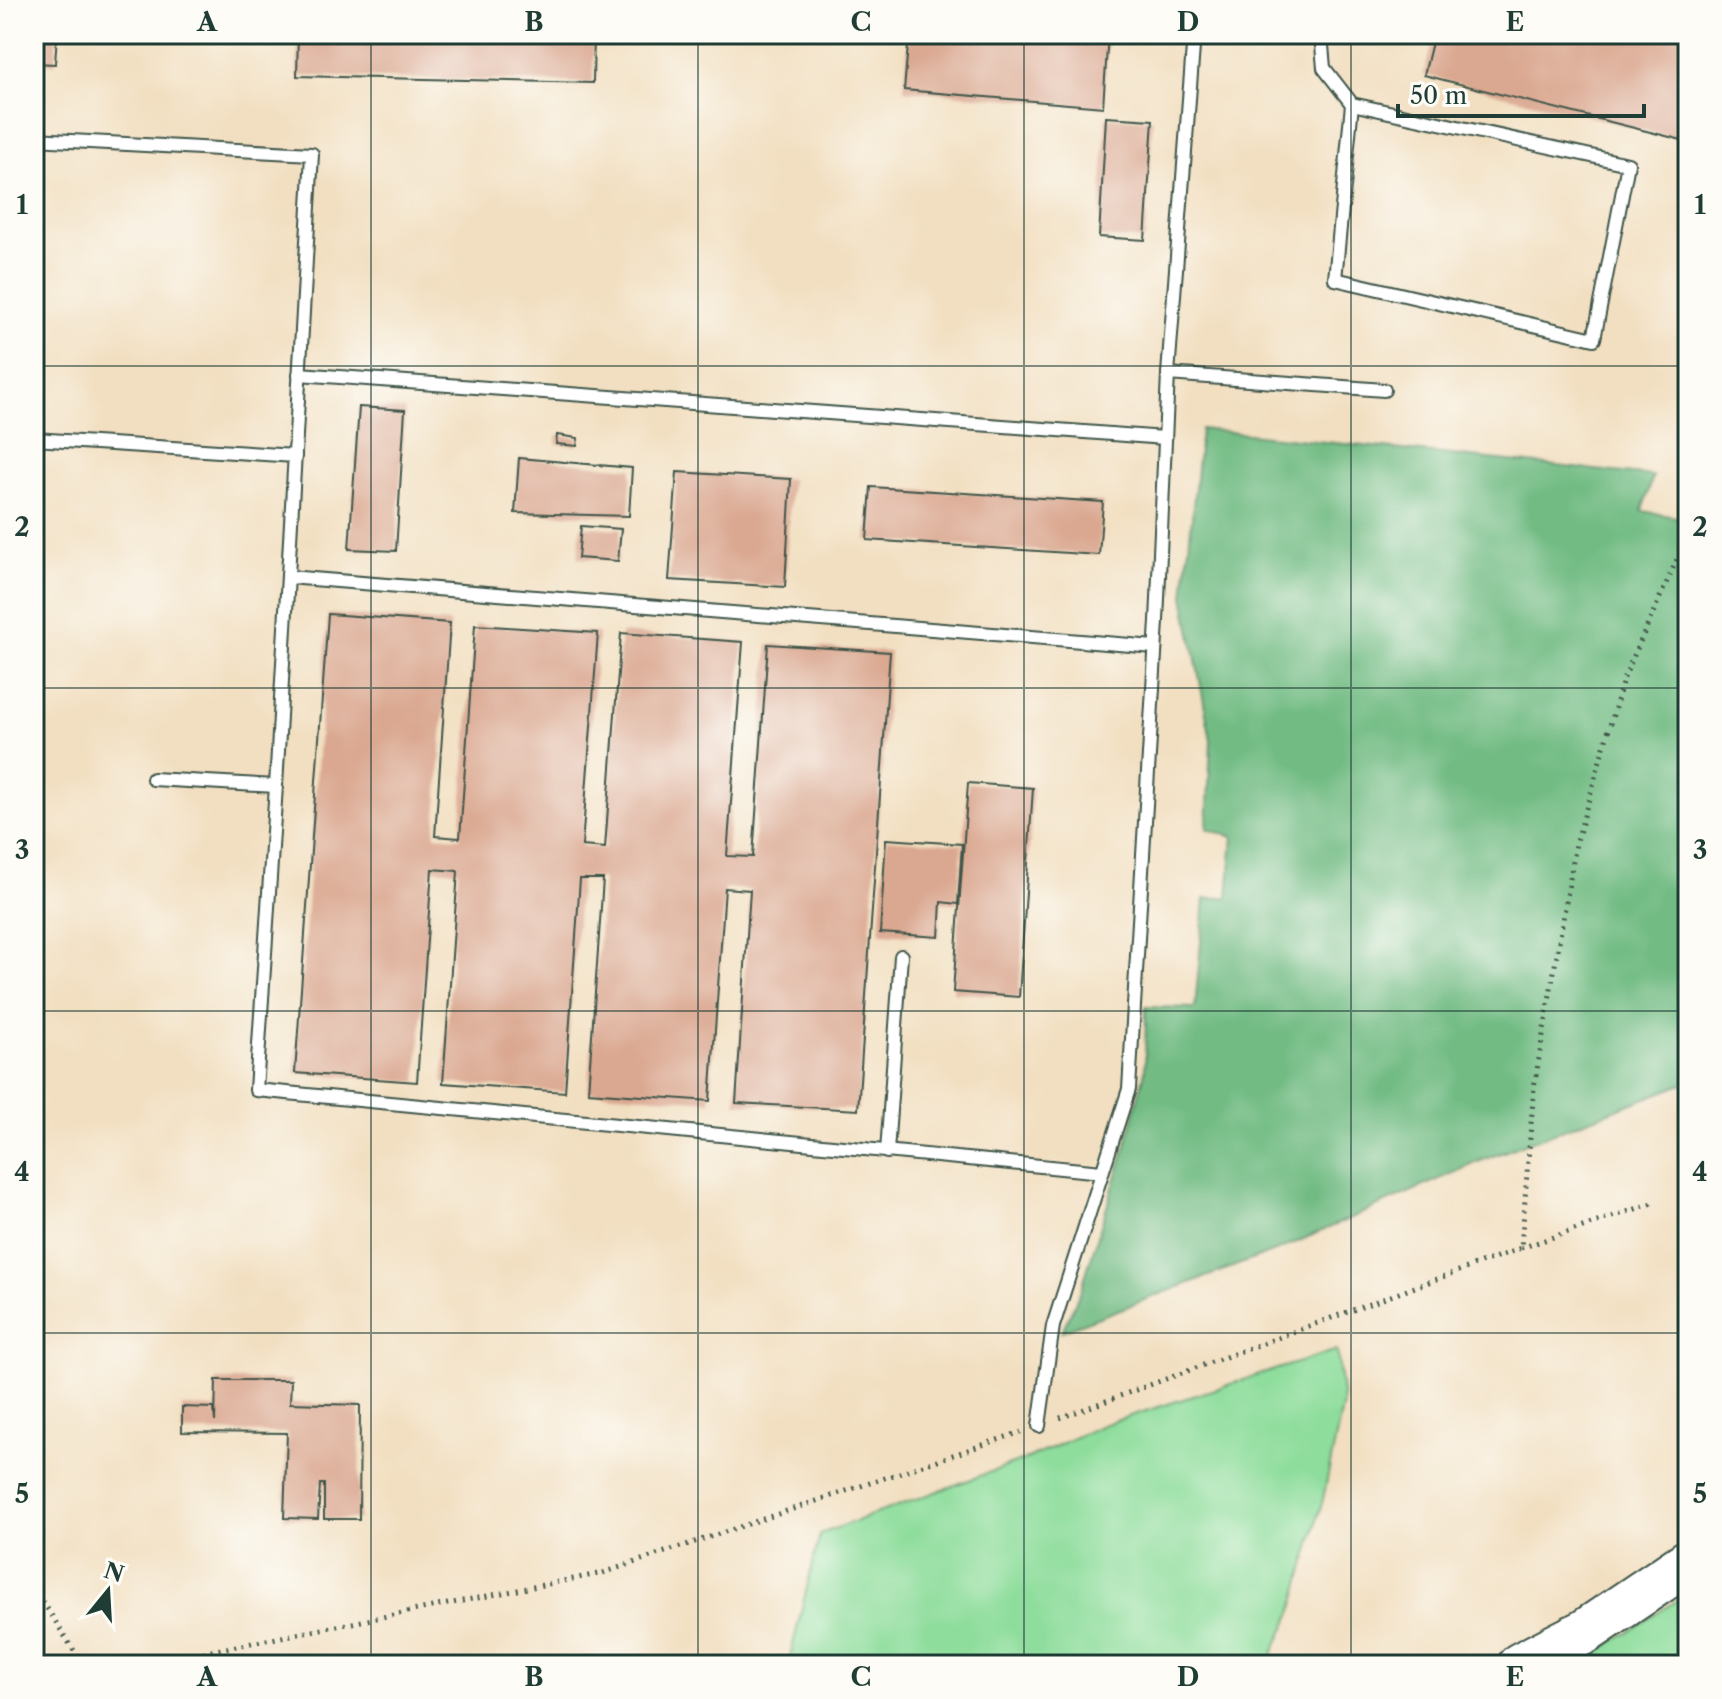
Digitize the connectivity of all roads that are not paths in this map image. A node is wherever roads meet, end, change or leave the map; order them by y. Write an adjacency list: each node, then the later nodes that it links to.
1 (1194, 34): 6 (lane)
2 (1321, 34): 3 (lane)
3 (1352, 104): 3 (lane)
4 (34, 139): 5 (lane)
5 (299, 374): 8 (lane); 10 (lane)
6 (1168, 374): 7 (lane); 8 (lane)
7 (1384, 390)
8 (1165, 438): 12 (lane)
9 (34, 439): 10 (lane)
10 (295, 456): 11 (lane)
11 (288, 577): 12 (lane); 14 (lane)
12 (1155, 647): 17 (lane)
13 (153, 779): 14 (lane)
14 (276, 786): 16 (lane)
15 (901, 956): 16 (lane)
16 (887, 1152): 17 (lane)
17 (1102, 1172): 18 (lane)
18 (1039, 1426)
19 (1688, 1562): 20 (highway)
20 (1520, 1665)

